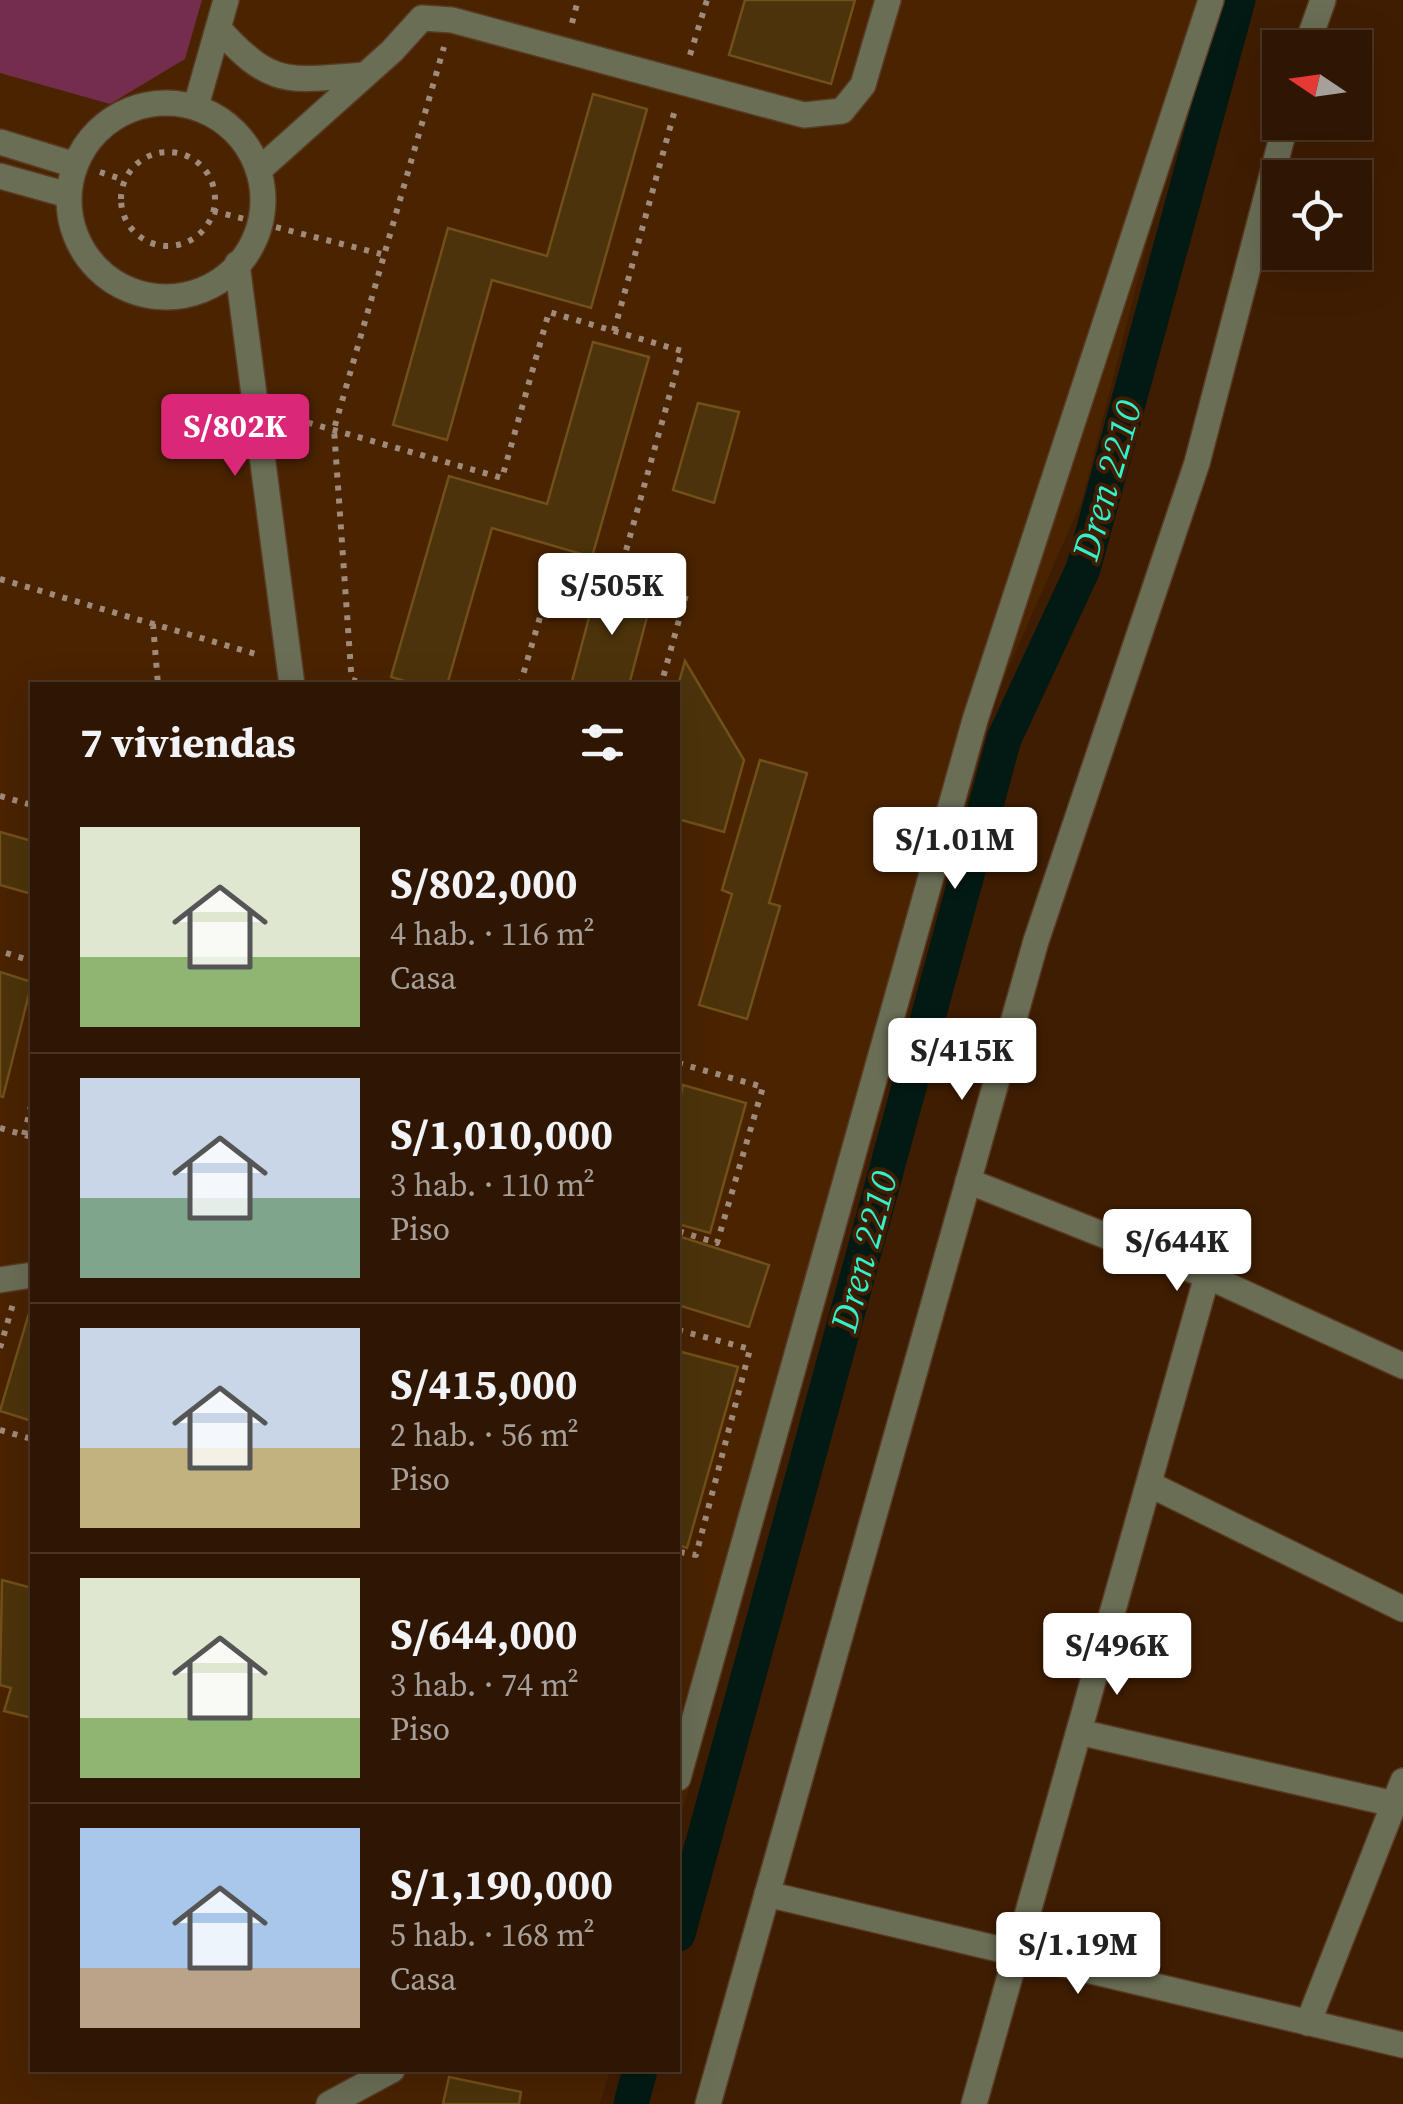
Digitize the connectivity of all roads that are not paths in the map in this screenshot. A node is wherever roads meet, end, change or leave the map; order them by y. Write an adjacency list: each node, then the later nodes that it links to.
1 (226, 0): 6 (street)
2 (888, 0): 5 (street)
3 (1211, 0): 26 (street)
4 (1323, 0): 7 (street)
5 (427, 9): 8 (street)
6 (218, 28): 8 (street); 9 (street)
7 (1312, 30)
8 (365, 75): 13 (street)
9 (196, 106): 12 (street); 13 (street)
10 (1281, 140): 18 (street)
11 (0, 142): 12 (street)
12 (75, 165): 15 (street)
13 (259, 170): 16 (street)
14 (0, 176): 15 (street)
15 (68, 195): 16 (street)
16 (238, 264): 17 (street)
17 (291, 674)
18 (968, 1181): 20 (street); 28 (street)
19 (30, 1275): 21 (street)
20 (1207, 1276): 22 (street); 23 (street)
21 (0, 1280)
22 (1403, 1366)
23 (1148, 1484): 24 (street); 25 (street)
24 (1403, 1608)
25 (1079, 1732): 27 (street); 29 (street)
26 (680, 1771)
27 (1398, 1792): 30 (street)
28 (767, 1894): 29 (street); 34 (street)
29 (1016, 1954): 30 (street); 35 (street)
30 (1308, 2023): 31 (street)
31 (1403, 2046)
32 (388, 2072): 33 (street)
33 (329, 2104)
34 (708, 2104)
35 (974, 2104)

